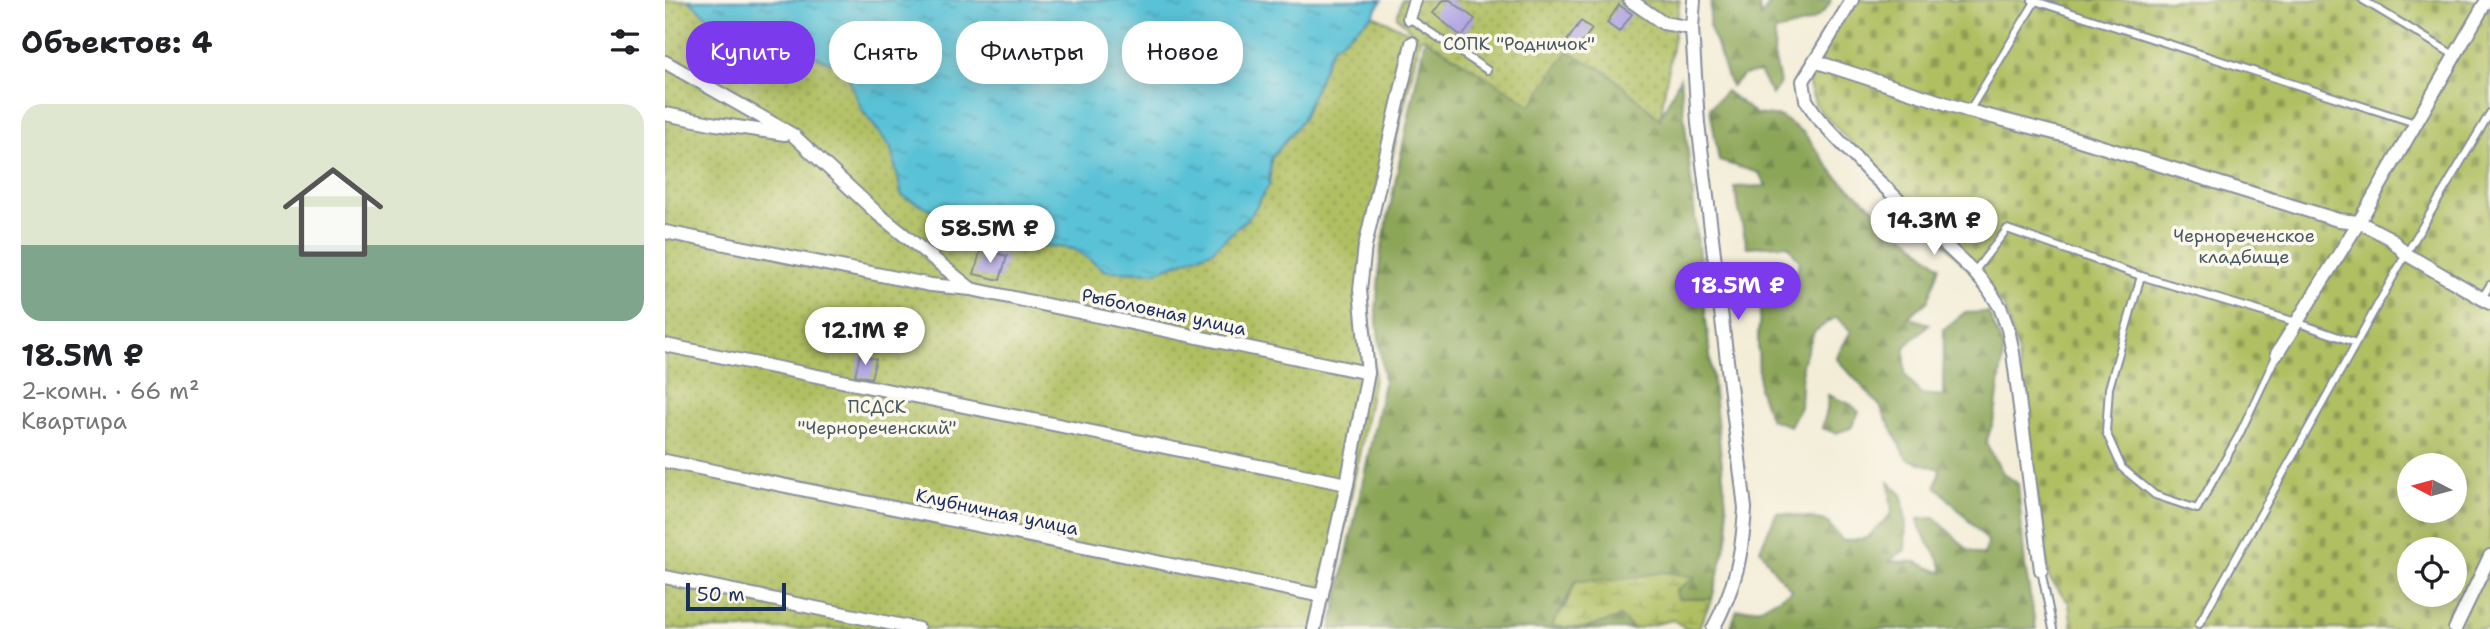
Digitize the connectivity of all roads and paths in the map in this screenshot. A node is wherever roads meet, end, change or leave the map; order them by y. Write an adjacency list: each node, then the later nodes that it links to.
1 (1415, 0): 8 (street)
2 (1630, 0): 9 (street)
3 (1694, 0): 9 (street)
4 (1852, 0): 12 (street)
5 (2034, 0): 15 (lane); 18 (lane)
6 (2363, 0): 11 (lane)
7 (2487, 0): 11 (street)
8 (1409, 18): 14 (lane)
9 (1692, 28): 43 (street)
10 (1412, 43): 32 (street)
11 (2454, 55): 18 (street)
12 (1814, 61): 15 (street); 23 (street)
13 (665, 62): 19 (street)
14 (1487, 70)
15 (1969, 111): 20 (street)
16 (2490, 113): 22 (lane)
17 (665, 114): 19 (street)
18 (2415, 123): 20 (street)
19 (793, 135): 26 (street)
20 (2359, 222): 22 (street); 28 (street)
21 (665, 232): 26 (street, Рыболовная улица)
22 (2406, 254): 27 (street); 29 (lane)
23 (1974, 272): 24 (lane); 36 (street)
24 (2141, 276): 28 (lane); 31 (lane)
25 (2490, 285): 27 (lane)
26 (971, 289): 32 (street, Рыболовная улица)
27 (2486, 300)
28 (2296, 322): 29 (lane); 31 (street)
29 (2356, 343): 40 (lane)
30 (665, 345): 34 (street)
31 (2277, 354)
32 (1368, 373): 34 (street)
33 (665, 461): 39 (street, Клубничная улица)
34 (1347, 484): 39 (street)
35 (2490, 556): 38 (street)
36 (2041, 570): 44 (lane)
37 (665, 577): 41 (street)
38 (2485, 580): 45 (street)
39 (1322, 596): 42 (street)
40 (2199, 624)
41 (918, 629)
42 (1314, 629)
43 (1713, 629)
44 (2053, 629)
45 (2455, 629)

